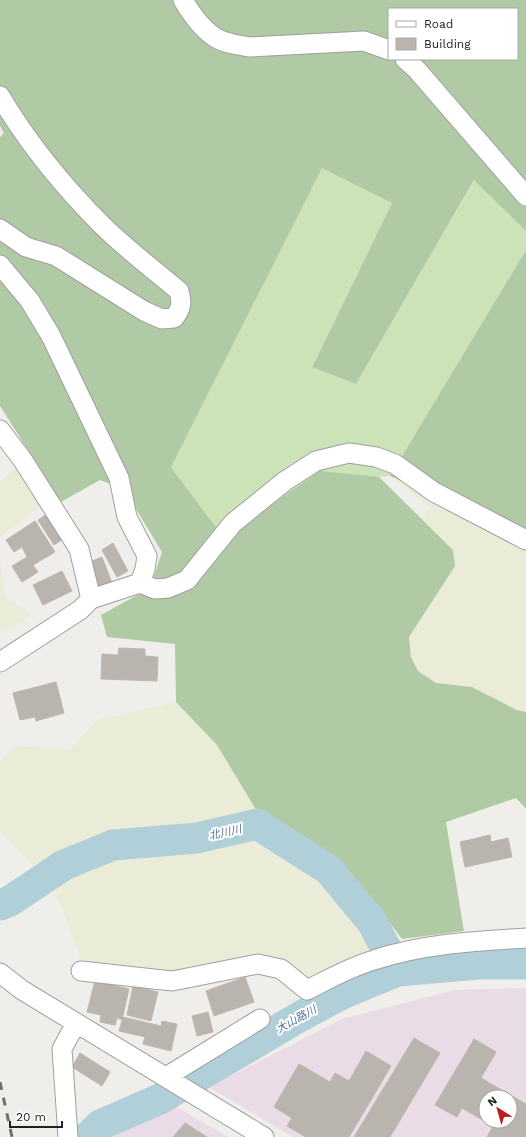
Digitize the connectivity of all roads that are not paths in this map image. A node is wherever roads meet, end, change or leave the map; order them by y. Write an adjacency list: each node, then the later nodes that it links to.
1 (183, 0): 2 (street)
2 (388, 50)
3 (405, 60): 5 (street)
4 (0, 96): 6 (street)
5 (526, 196)
6 (0, 229)
7 (0, 265): 10 (street)
8 (0, 430): 11 (street)
9 (526, 540): 10 (street)
10 (140, 583): 11 (street)
11 (91, 599): 12 (street)
12 (0, 662)
13 (526, 938): 14 (street)
14 (81, 971)
15 (0, 973): 17 (street)
16 (260, 1019): 18 (street)
17 (76, 1023): 18 (street); 19 (street)
18 (166, 1078): 20 (street)
19 (68, 1137)
20 (264, 1137)

